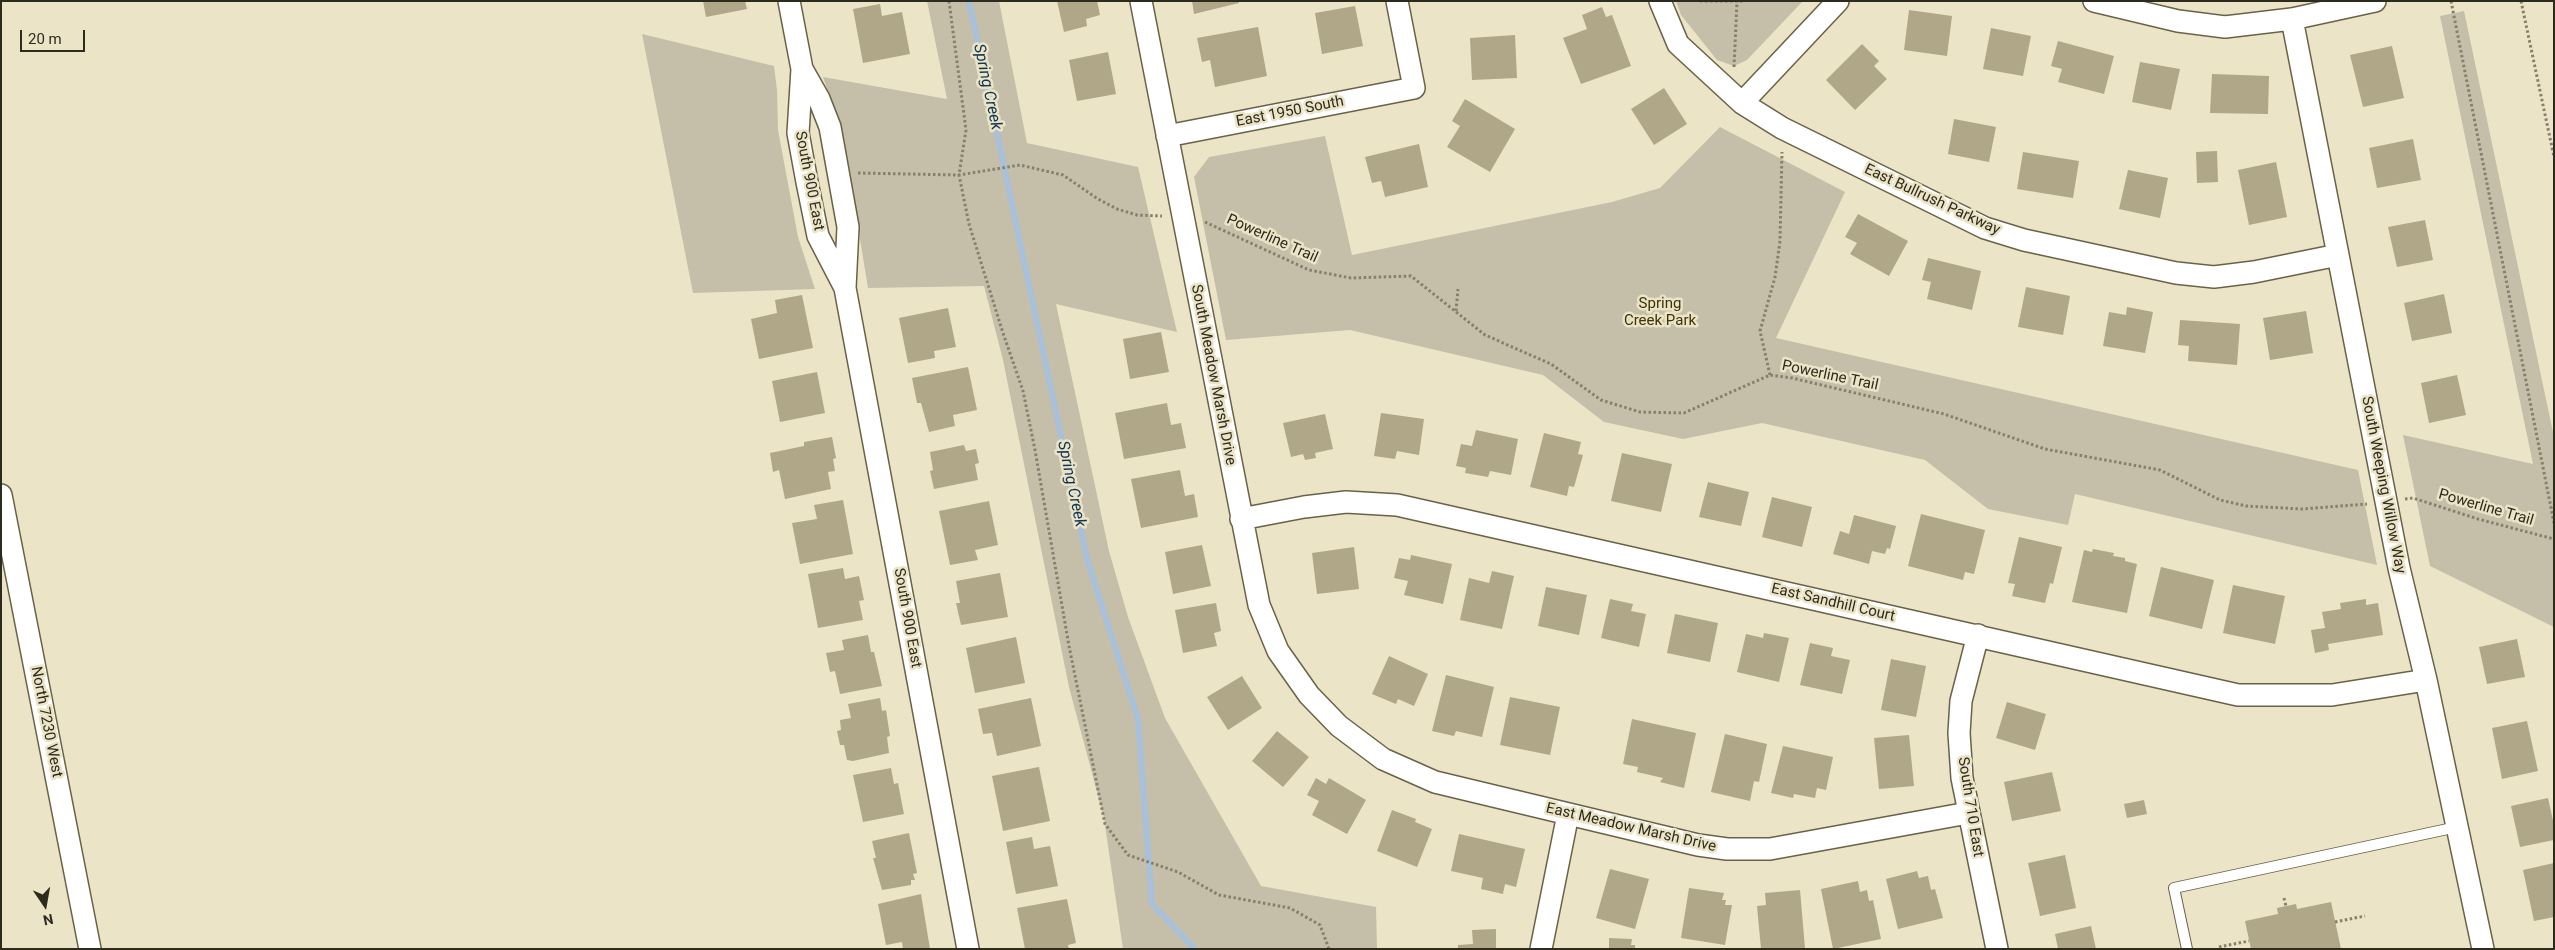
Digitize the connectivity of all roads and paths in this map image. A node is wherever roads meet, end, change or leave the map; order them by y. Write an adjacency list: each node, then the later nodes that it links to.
1 (789, 1): 16 (street, South 900 East)
2 (949, 1): 22 (path)
3 (1141, 1): 18 (street, South Meadow Marsh Drive)
4 (1397, 1): 18 (street, East 1950 South)
5 (1660, 1): 17 (street, East Bullrush Parkway)
6 (1700, 1): 13 (path)
7 (1743, 1): 13 (path)
8 (1838, 1): 17 (street)
9 (2094, 1): 14 (street)
10 (2375, 1): 14 (street)
11 (2451, 1): 34 (path)
12 (2521, 1): 20 (path)
13 (1737, 2): 15 (path)
14 (2292, 19): 25 (street, South Weeping Willow Way)
15 (1734, 66)
16 (802, 69): 26 (street, South 900 East); 26 (street, South 900 East)
17 (1742, 103): 25 (street, East Bullrush Parkway)
18 (1167, 136): 33 (street, South Meadow Marsh Drive)
19 (1782, 154): 29 (path)
20 (2554, 156)
21 (850, 172): 22 (path)
22 (959, 175): 23 (path); 50 (path)
23 (1162, 216)
24 (1206, 222): 28 (path, Powerline Trail)
25 (2338, 255): 37 (street, South Weeping Willow Way)
26 (845, 288): 49 (street, South 900 East)
27 (1458, 289): 28 (path)
28 (1456, 312): 29 (path, Powerline Trail)
29 (1770, 375): 32 (path, Powerline Trail)
30 (1, 495): 48 (street, North 7230 West)
31 (2413, 498): 35 (path, Powerline Trail)
32 (2370, 504)
33 (1241, 519): 36 (street, East Sandhill Court); 38 (street, South Meadow Marsh Drive)
34 (2554, 523)
35 (2554, 539)
36 (1978, 635): 37 (street, East Sandhill Court); 39 (street, South 710 East)
37 (2426, 680): 41 (street, South Weeping Willow Way)
38 (1339, 726): 40 (street, East Meadow Marsh Drive)
39 (1968, 813): 40 (street, East Meadow Marsh Drive); 52 (street, South 710 East)
40 (1568, 814): 51 (street)
41 (2457, 827): 53 (lane); 54 (street, South Weeping Willow Way)
42 (2284, 898): 43 (path)
43 (2286, 906)
44 (2365, 916): 45 (path)
45 (2335, 922)
46 (2249, 941): 47 (path)
47 (2219, 947)
48 (90, 949)
49 (968, 949)
50 (1329, 949)
51 (1541, 949)
52 (1997, 949)
53 (2187, 949)
54 (2483, 949)

